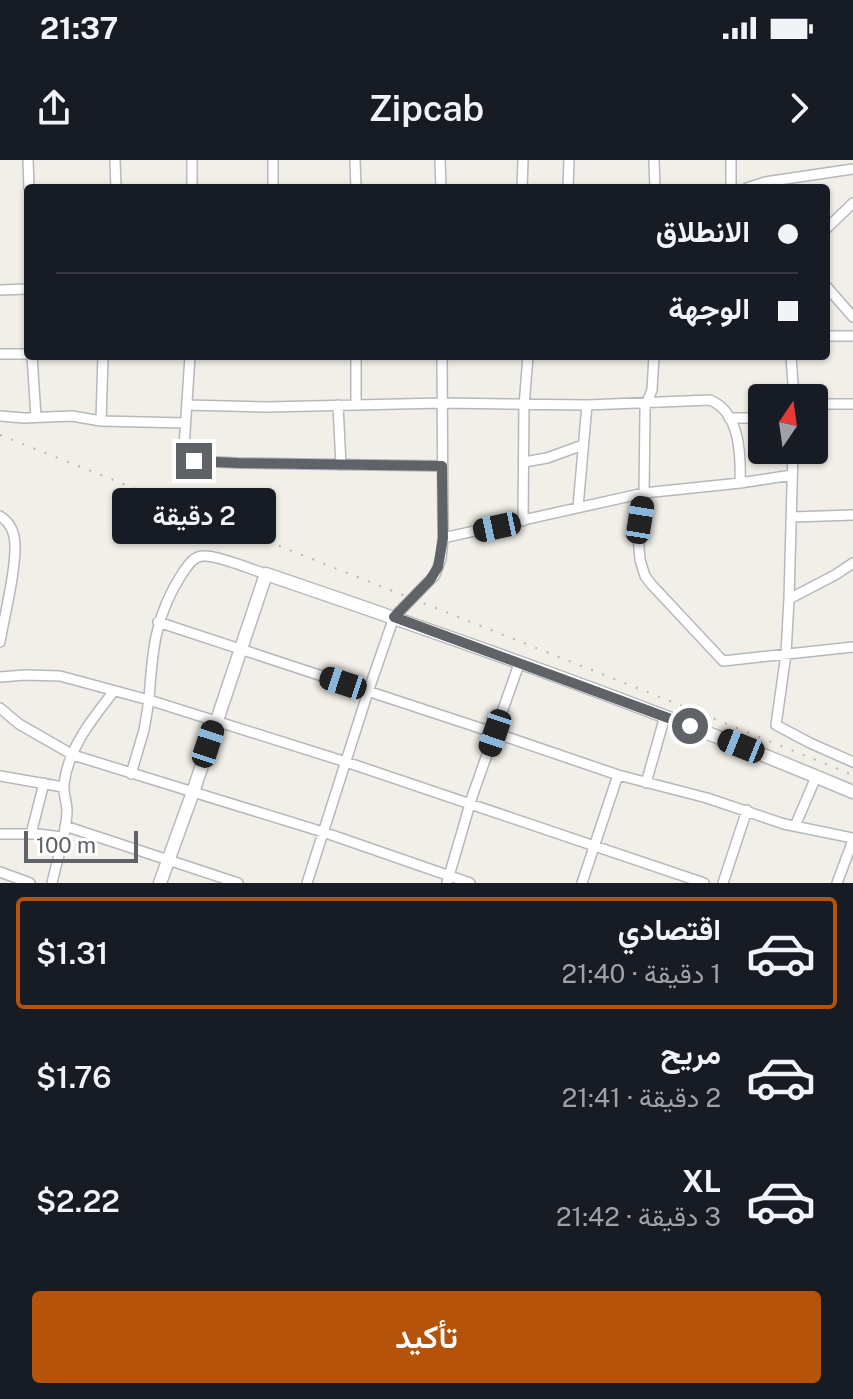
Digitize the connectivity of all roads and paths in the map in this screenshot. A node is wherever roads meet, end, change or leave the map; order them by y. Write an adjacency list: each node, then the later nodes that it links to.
1 (28, 160): 12 (street)
2 (115, 160): 13 (street)
3 (192, 160): 14 (street)
4 (273, 160): 15 (street)
5 (355, 160): 16 (street)
6 (440, 160): 17 (street)
7 (523, 160): 18 (street)
8 (569, 160): 19 (street)
9 (654, 160): 20 (street)
10 (731, 160): 21 (street)
11 (853, 169): 22 (street)
12 (29, 184)
13 (116, 184)
14 (192, 184)
15 (273, 184)
16 (356, 184)
17 (441, 184)
18 (522, 184)
19 (568, 184)
20 (655, 184)
21 (731, 184)
22 (770, 184)
23 (853, 203): 24 (street)
24 (830, 225)
25 (24, 289): 26 (street)
26 (0, 290)
27 (830, 291): 28 (street)
28 (853, 317)
29 (830, 336): 30 (street)
30 (853, 336)
31 (0, 354): 32 (street)
32 (24, 355)
33 (30, 360): 52 (street)
34 (103, 360): 55 (street)
35 (190, 360): 47 (street)
36 (356, 360): 44 (street)
37 (442, 360): 43 (street)
38 (528, 360): 50 (street)
39 (654, 360): 42 (street)
40 (791, 360): 41 (street)
41 (793, 384)
42 (647, 402): 49 (street); 53 (street); 64 (street)
43 (442, 403): 44 (street); 50 (street); 61 (street)
44 (356, 404): 48 (street)
45 (828, 404): 46 (street)
46 (853, 404)
47 (187, 405): 48 (street); 56 (street)
48 (338, 405): 60 (street)
49 (587, 405): 50 (street); 57 (street)
50 (524, 406): 58 (street)
51 (0, 416): 52 (street)
52 (36, 417): 55 (street)
53 (729, 418): 54 (street); 63 (street)
54 (748, 418)
55 (101, 421): 56 (street)
56 (185, 423): 60 (street)
57 (583, 445): 58 (street); 65 (street)
58 (524, 462): 69 (street)
59 (792, 464): 62 (street)
60 (341, 465): 61 (street)
61 (442, 466): 70 (street)
62 (792, 475): 63 (street); 68 (street)
63 (740, 483): 64 (street)
64 (644, 493): 65 (street); 79 (street)
65 (578, 507): 69 (street)
66 (853, 515): 68 (street)
67 (0, 516): 76 (street)
68 (792, 517): 73 (street)
69 (523, 521): 70 (street)
70 (443, 538): 74 (street)
71 (853, 563): 73 (street)
72 (266, 574): 74 (main road); 75 (street); 78 (main road)
73 (789, 599): 79 (street)
74 (394, 617): 80 (main road); 83 (street)
75 (158, 622): 78 (street); 84 (street)
76 (0, 642)
77 (853, 647): 79 (street)
78 (240, 650): 83 (street); 87 (main road)
79 (786, 654): 91 (street)
80 (519, 664): 86 (main road); 88 (street)
81 (0, 677): 82 (street)
82 (114, 691): 84 (street); 89 (street)
83 (368, 692): 88 (street); 90 (street)
84 (149, 700): 87 (street); 92 (street)
85 (0, 708): 89 (street)
86 (665, 716): 95 (main road); 97 (street)
87 (216, 720): 90 (street); 99 (main road)
88 (495, 733): 93 (street); 101 (street)
89 (73, 755): 92 (street); 98 (street)
90 (346, 762): 101 (street); 105 (street)
91 (853, 762)
92 (131, 774): 99 (street)
93 (618, 775): 97 (street); 110 (street)
94 (0, 776): 96 (street)
95 (816, 777): 100 (main road); 104 (street)
96 (44, 783): 98 (street); 107 (street)
97 (646, 783): 102 (street)
98 (63, 787): 103 (street)
99 (193, 792): 105 (street); 111 (main road)
100 (853, 792)
101 (470, 804): 110 (street); 113 (street)
102 (747, 810): 104 (street); 122 (street)
103 (65, 826): 108 (street); 111 (street)
104 (795, 826): 109 (street)
105 (323, 832): 113 (street); 118 (street)
106 (0, 834): 107 (street)
107 (31, 834): 108 (street)
108 (62, 837): 115 (street)
109 (853, 839): 123 (street)
110 (594, 846): 120 (street); 121 (street)
111 (168, 861): 116 (main road); 117 (street)
112 (0, 872): 114 (street)
113 (448, 879): 119 (street)
114 (30, 883)
115 (52, 883)
116 (160, 883)
117 (238, 883)
118 (307, 883)
119 (470, 883)
120 (582, 883)
121 (704, 883)
122 (723, 883)
123 (837, 883)

